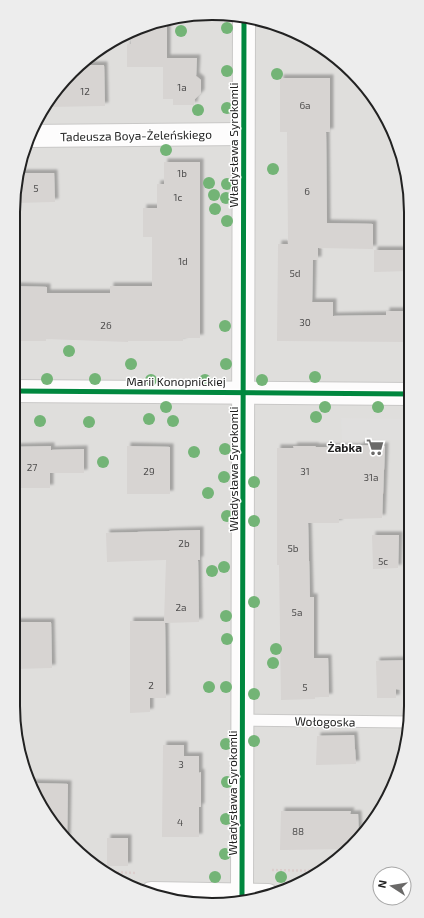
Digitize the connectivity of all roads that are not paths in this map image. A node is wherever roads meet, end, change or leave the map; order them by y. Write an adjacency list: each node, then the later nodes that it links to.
1 (244, 23): 2 (street, Władysława Syrokomli)
2 (243, 134): 3 (street, Tadeusza Boya-Żeleńskiego); 5 (street, Władysława Syrokomli)
3 (36, 136)
4 (20, 391): 5 (street, Marii Konopnickiej)
5 (243, 392): 6 (street, Marii Konopnickiej); 7 (street, Władysława Syrokomli)
6 (404, 394)
7 (242, 720): 8 (lane, Wołogoska); 10 (street, Władysława Syrokomli)
8 (404, 722)
9 (173, 893): 10 (street)
10 (242, 895)

